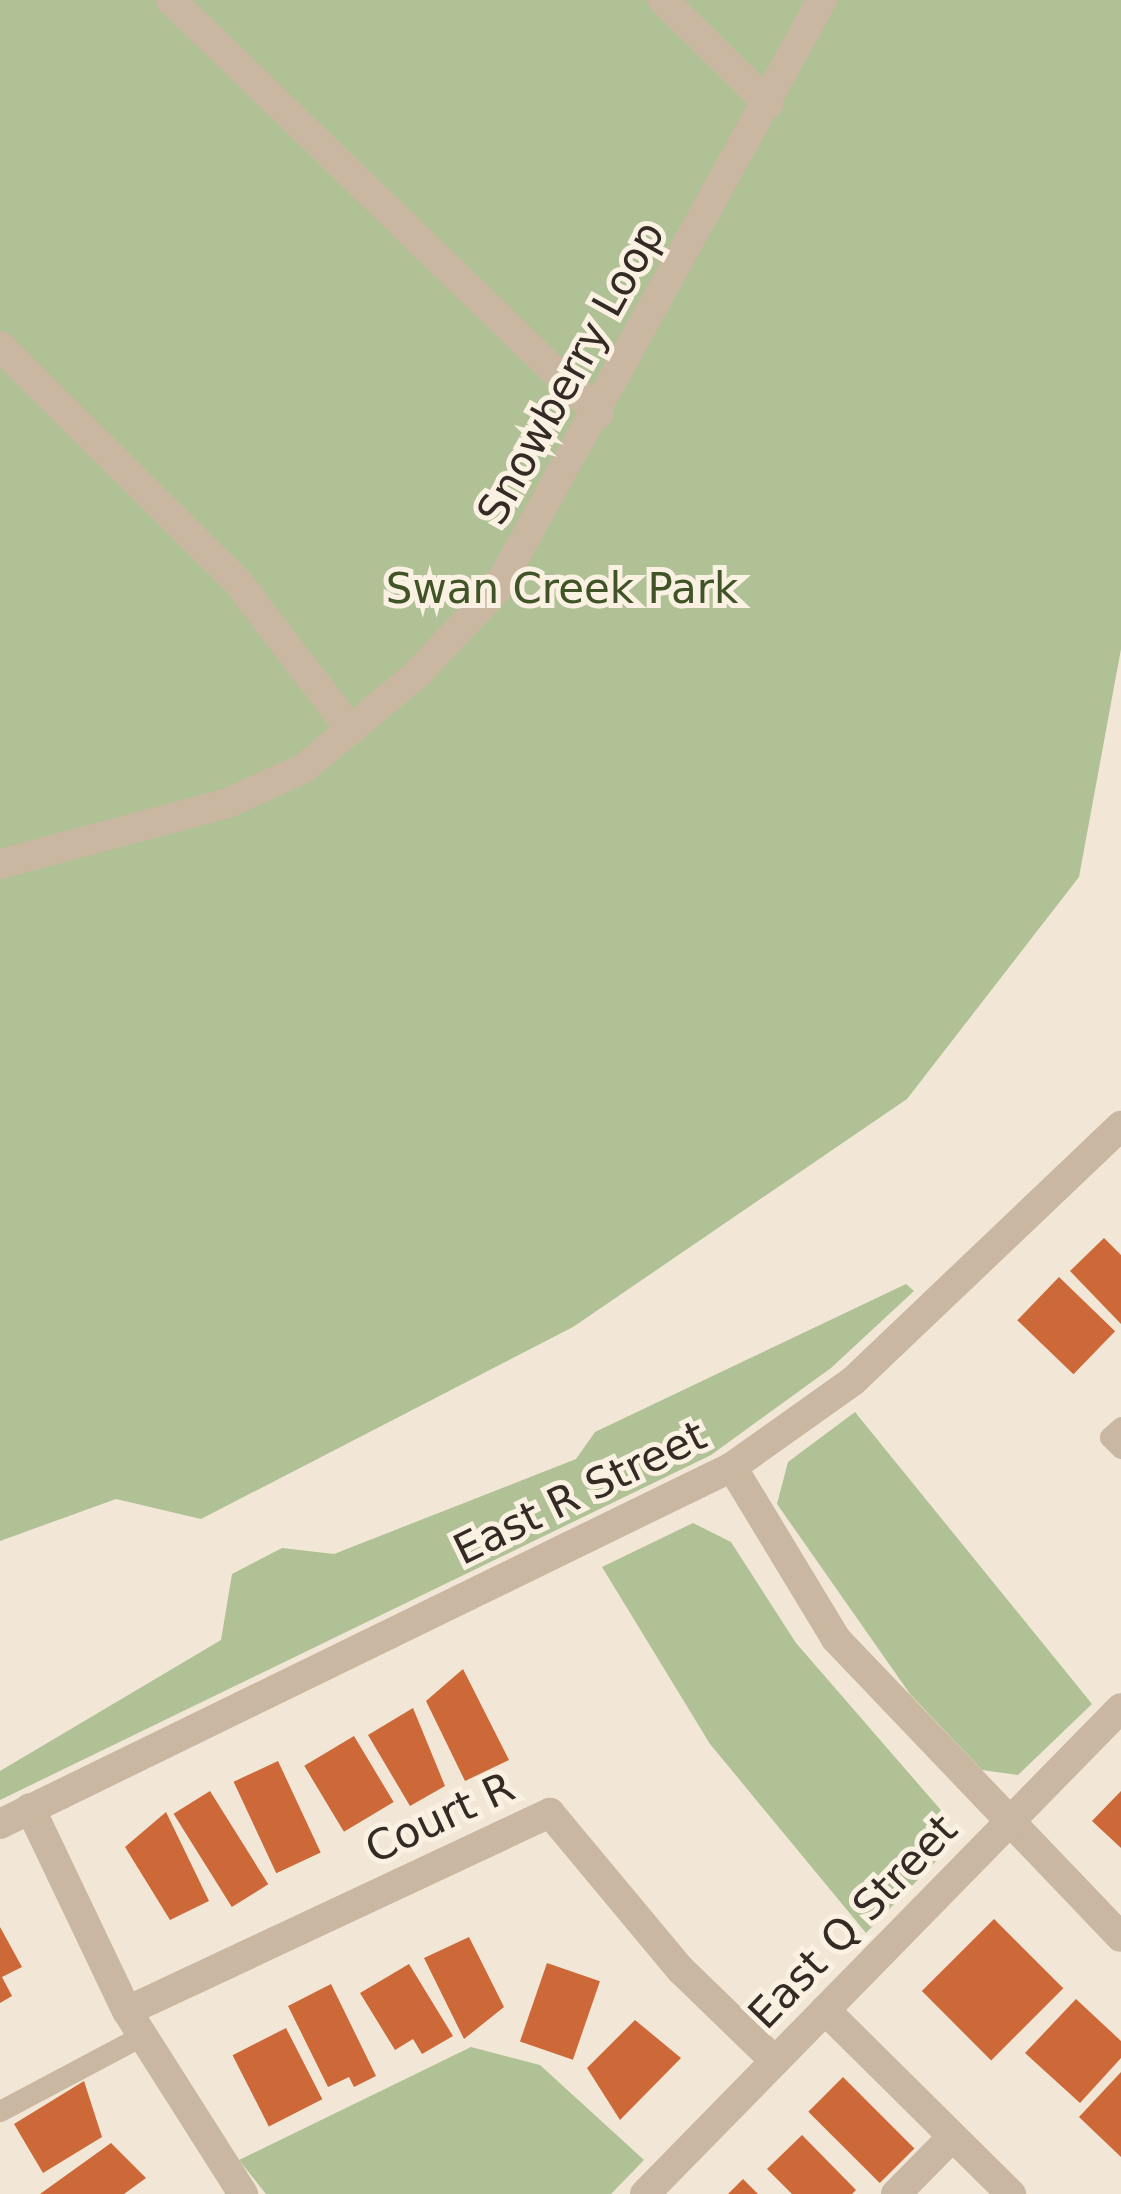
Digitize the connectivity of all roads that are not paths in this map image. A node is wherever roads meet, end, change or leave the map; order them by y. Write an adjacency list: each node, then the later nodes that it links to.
1 (171, 0): 6 (street)
2 (663, 0): 4 (street)
3 (822, 0): 4 (street, Snowberry Loop)
4 (769, 104): 6 (street, Snowberry Loop)
5 (0, 346): 7 (street)
6 (598, 414): 7 (street, Snowberry Loop)
7 (352, 730): 8 (street, Snowberry Loop)
8 (0, 864)
9 (1121, 1126): 12 (street, East R Street)
10 (1121, 1427): 11 (lane)
11 (1121, 1448)
12 (731, 1467): 14 (street, East R Street); 16 (street)
13 (1121, 1708): 16 (street, East Q Street)
14 (31, 1808): 15 (street, East R Street); 19 (street)
15 (0, 1824)
16 (1006, 1825): 17 (street); 18 (street, East Q Street)
17 (1121, 1937)
18 (825, 2010): 20 (street, East Q Street); 22 (street)
19 (134, 2024): 20 (street, Court R); 21 (lane); 23 (street)
20 (776, 2061): 24 (street, East Q Street)
21 (0, 2110)
22 (952, 2137): 25 (street); 26 (street)
23 (243, 2194)
24 (644, 2194)
25 (896, 2194)
26 (1011, 2194)

